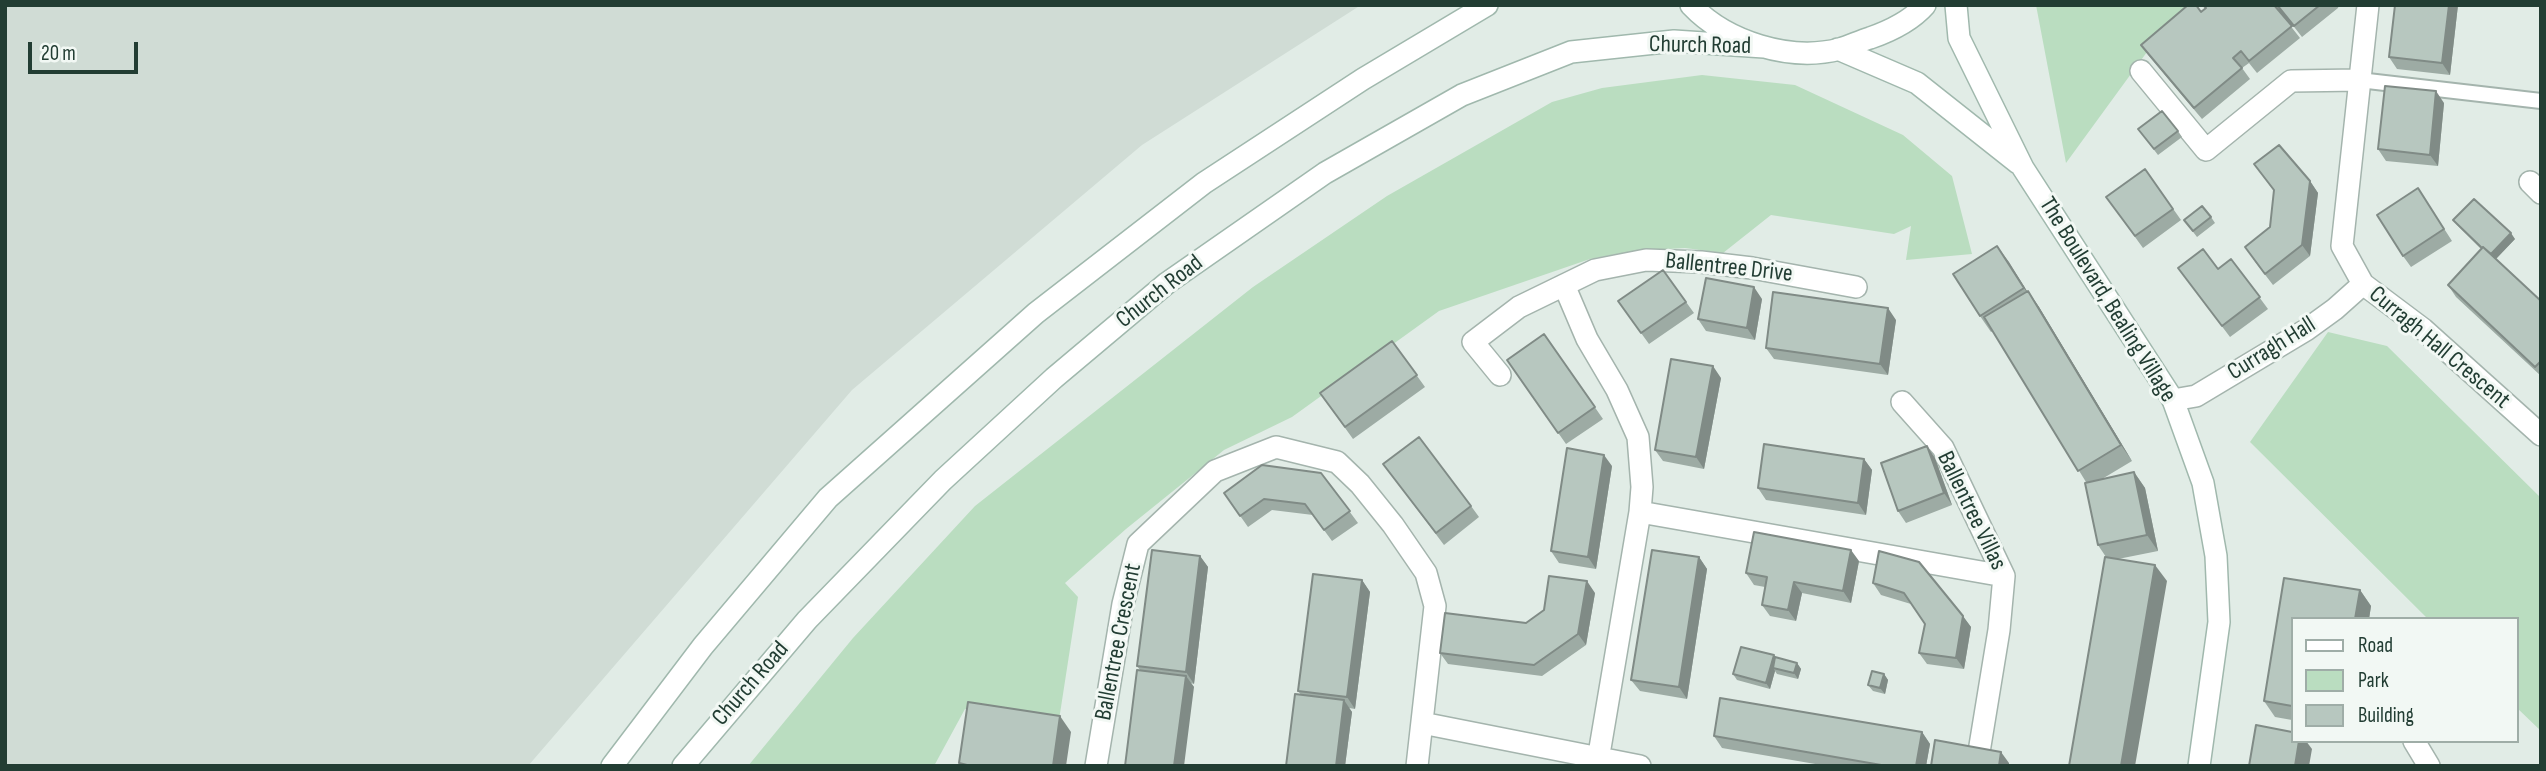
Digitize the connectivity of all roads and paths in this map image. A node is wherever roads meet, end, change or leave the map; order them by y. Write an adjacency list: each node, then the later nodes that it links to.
1 (1486, 5): 25 (street)
2 (1692, 5): 6 (street)
3 (1925, 5): 7 (street)
4 (1956, 5): 11 (street, The Boulevard, Bealing Village)
5 (2368, 5): 9 (street, Curragh Hall Crescent)
6 (1764, 47): 7 (street); 26 (street, Church Road)
7 (1838, 49): 11 (street, The Boulevard, Bealing Village)
8 (2141, 71): 9 (street)
9 (2359, 80): 10 (lane); 12 (street, Curragh Hall Crescent)
10 (2541, 101)
11 (2023, 168): 16 (street, The Boulevard, Bealing Village)
12 (2362, 284): 16 (street, Curragh Hall); 18 (street, Curragh Hall Crescent)
13 (1564, 285): 14 (street, Ballentree Drive); 15 (street, Ballentree Drive); 19 (street)
14 (1856, 287)
15 (1500, 375)
16 (2173, 400): 30 (street, The Boulevard, Bealing Village)
17 (1902, 402): 20 (street, Ballentree Villas)
18 (2541, 435)
19 (1640, 512): 20 (street); 24 (street)
20 (2004, 576): 23 (street, Ballentree Villas)
21 (1422, 723): 24 (street); 27 (street, Ballentree Crescent); 28 (street, Ballentree Crescent)
22 (2415, 743): 31 (street)
23 (1978, 758)
24 (1598, 762): 29 (street)
25 (612, 766)
26 (683, 766)
27 (1096, 766)
28 (1416, 766)
29 (1640, 766)
30 (2199, 766)
31 (2429, 766)

